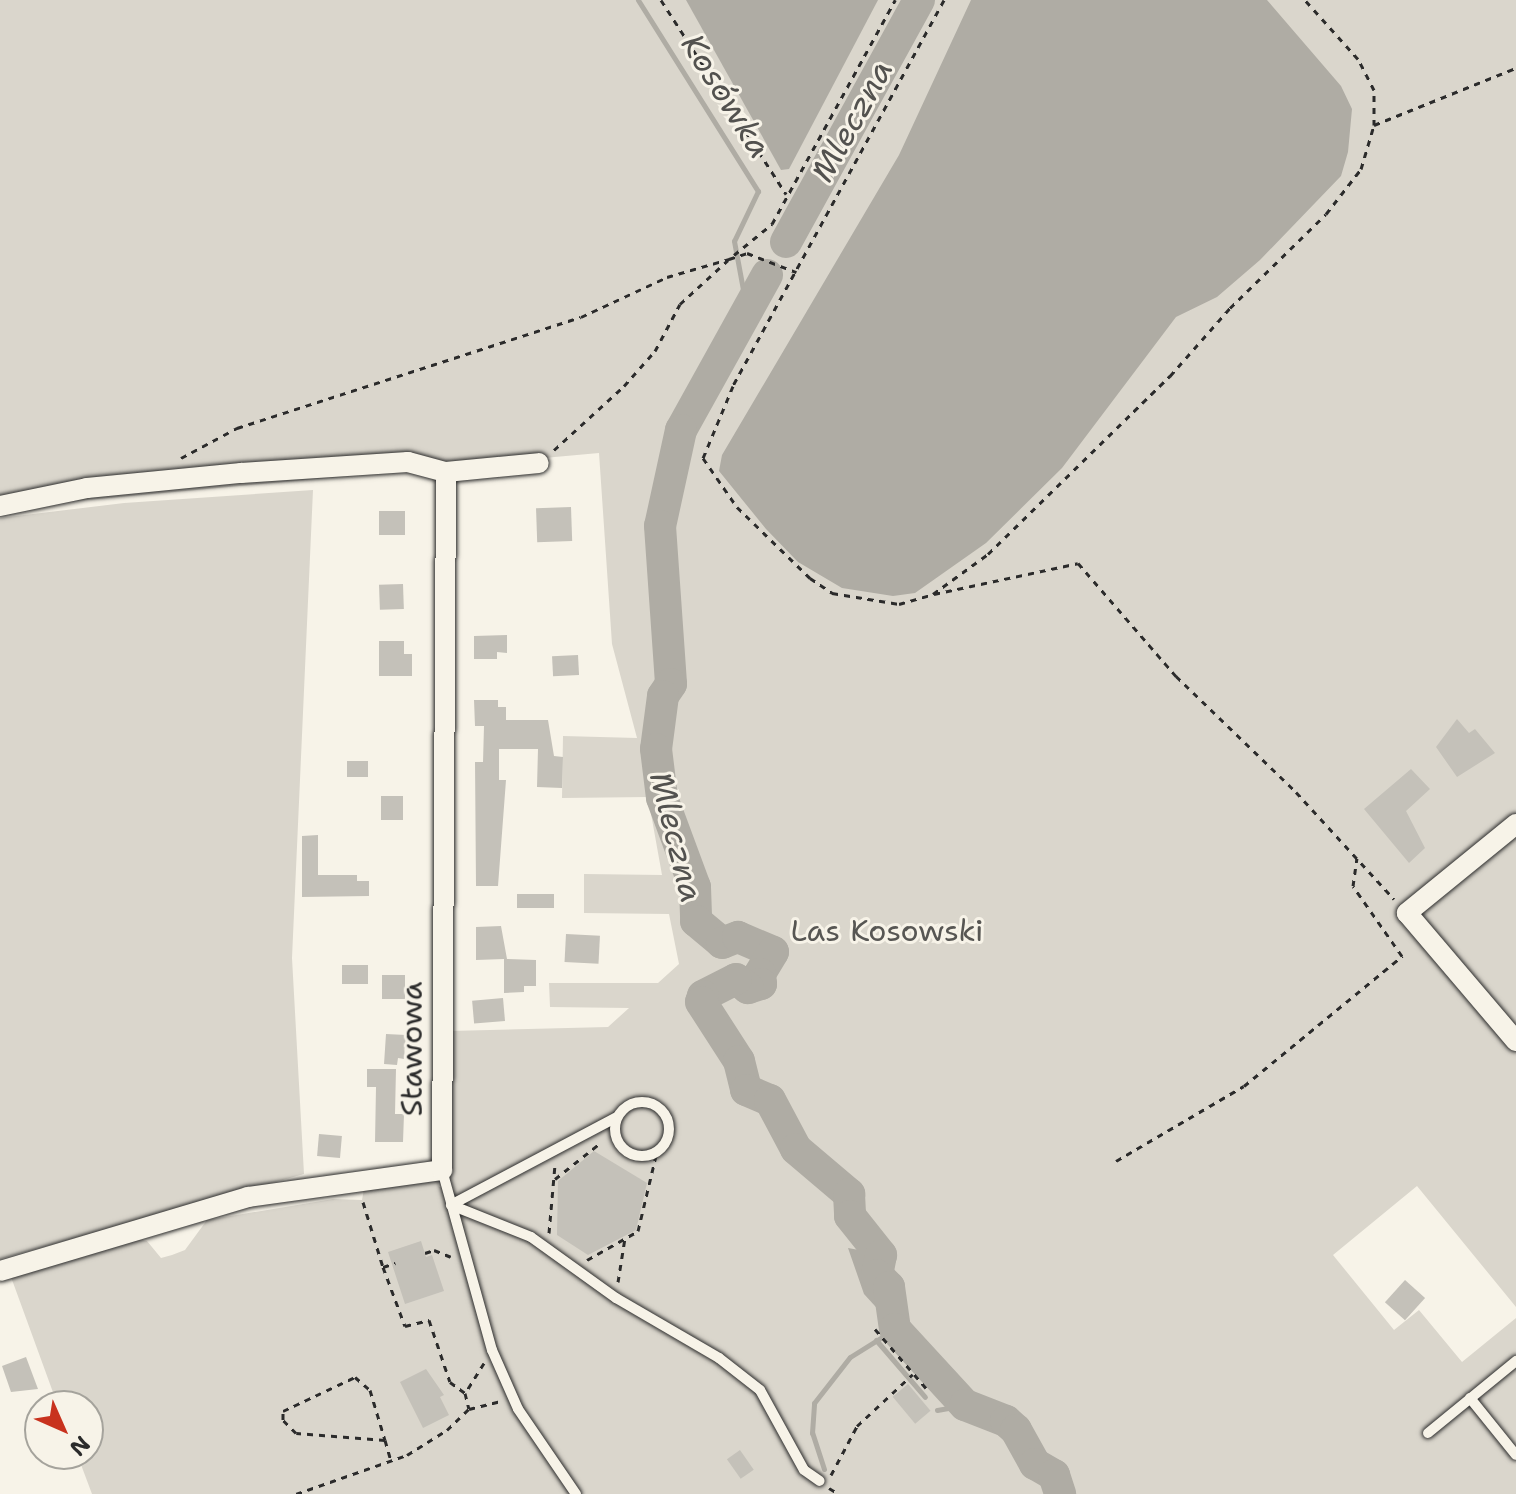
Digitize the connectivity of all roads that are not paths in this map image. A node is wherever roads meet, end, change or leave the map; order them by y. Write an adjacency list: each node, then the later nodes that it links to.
1 (539, 463): 2 (street)
2 (446, 472): 3 (street); 7 (street, Stawowa)
3 (0, 506)
4 (1516, 824): 5 (street)
5 (1516, 1041)
6 (617, 1117): 6 (lane); 8 (lane)
7 (442, 1170): 8 (lane); 9 (street)
8 (451, 1205): 14 (lane); 15 (lane)
9 (0, 1271)
10 (1516, 1361): 11 (lane)
11 (1470, 1398): 12 (lane); 13 (lane)
12 (1428, 1433)
13 (1516, 1455)
14 (819, 1480)
15 (576, 1494)

